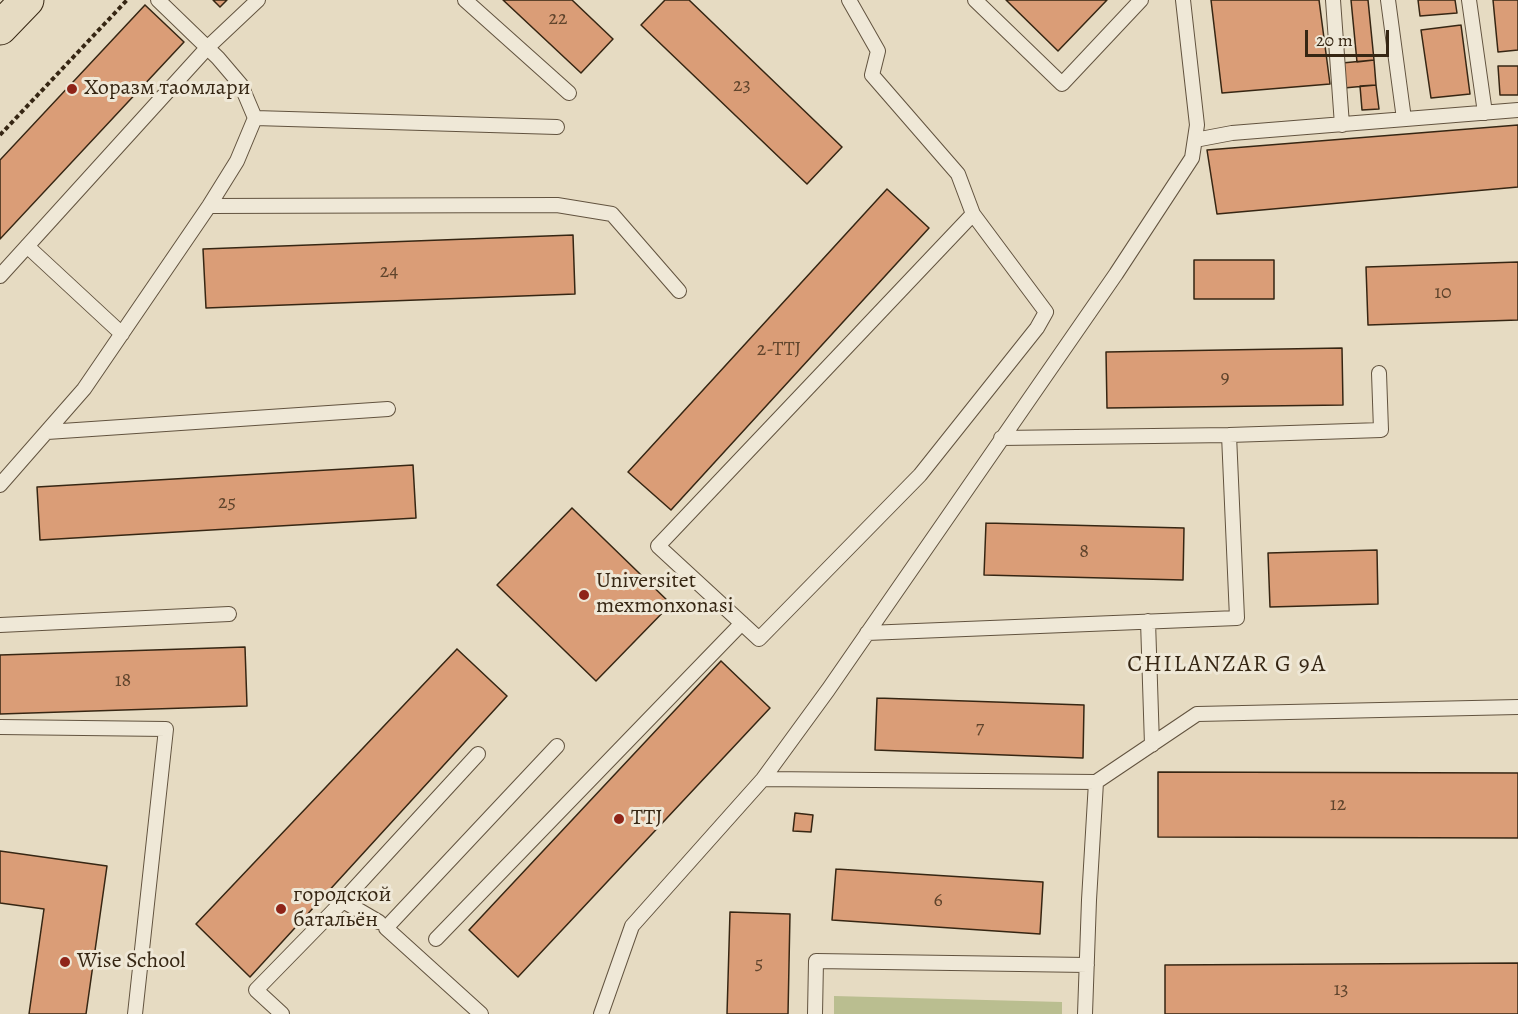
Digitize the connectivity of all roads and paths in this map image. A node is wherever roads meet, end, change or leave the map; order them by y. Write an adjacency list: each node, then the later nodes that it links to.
1 (27, 0): 13 (highway)
2 (127, 0): 22 (path)
3 (158, 0): 14 (lane)
4 (258, 0): 14 (lane)
5 (465, 0): 15 (lane)
6 (849, 0): 25 (lane)
7 (975, 0): 8 (lane)
8 (1141, 0)
9 (1183, 0): 23 (lane)
10 (1333, 0): 20 (lane)
11 (1388, 0): 19 (lane)
12 (1469, 0): 17 (lane)
13 (0, 28)
14 (207, 48): 18 (lane); 26 (lane)
15 (569, 93)
16 (1518, 110): 17 (lane)
17 (1485, 113): 19 (lane)
18 (255, 118): 21 (lane); 24 (lane)
19 (1404, 119): 20 (lane)
20 (1342, 125): 23 (lane)
21 (557, 127)
22 (0, 135)
23 (1195, 140): 34 (lane)
24 (209, 206): 28 (lane); 29 (lane)
25 (973, 214): 38 (lane); 38 (lane)
26 (27, 246): 27 (lane); 29 (lane)
27 (0, 276)
28 (679, 291)
29 (122, 334): 32 (lane)
30 (1379, 373): 33 (lane)
31 (388, 409): 32 (lane)
32 (47, 432): 35 (lane)
33 (1229, 435): 34 (lane); 37 (lane)
34 (1001, 438): 40 (lane)
35 (0, 485)
36 (229, 614): 39 (lane)
37 (1148, 621): 40 (lane); 43 (lane)
38 (742, 623): 50 (lane)
39 (0, 625)
40 (867, 633): 46 (lane)
41 (1518, 707): 43 (lane)
42 (0, 727): 52 (lane)
43 (1152, 745): 47 (lane)
44 (557, 746): 54 (lane)
45 (477, 754): 48 (lane)
46 (763, 779): 47 (lane); 55 (lane)
47 (1096, 782): 51 (lane)
48 (343, 901): 49 (lane); 53 (lane)
49 (379, 922)
50 (436, 939)
51 (1087, 965): 56 (lane); 57 (lane)
52 (135, 1014)
53 (282, 1014)
54 (481, 1014)
55 (601, 1014)
56 (815, 1014)
57 (1085, 1014)

